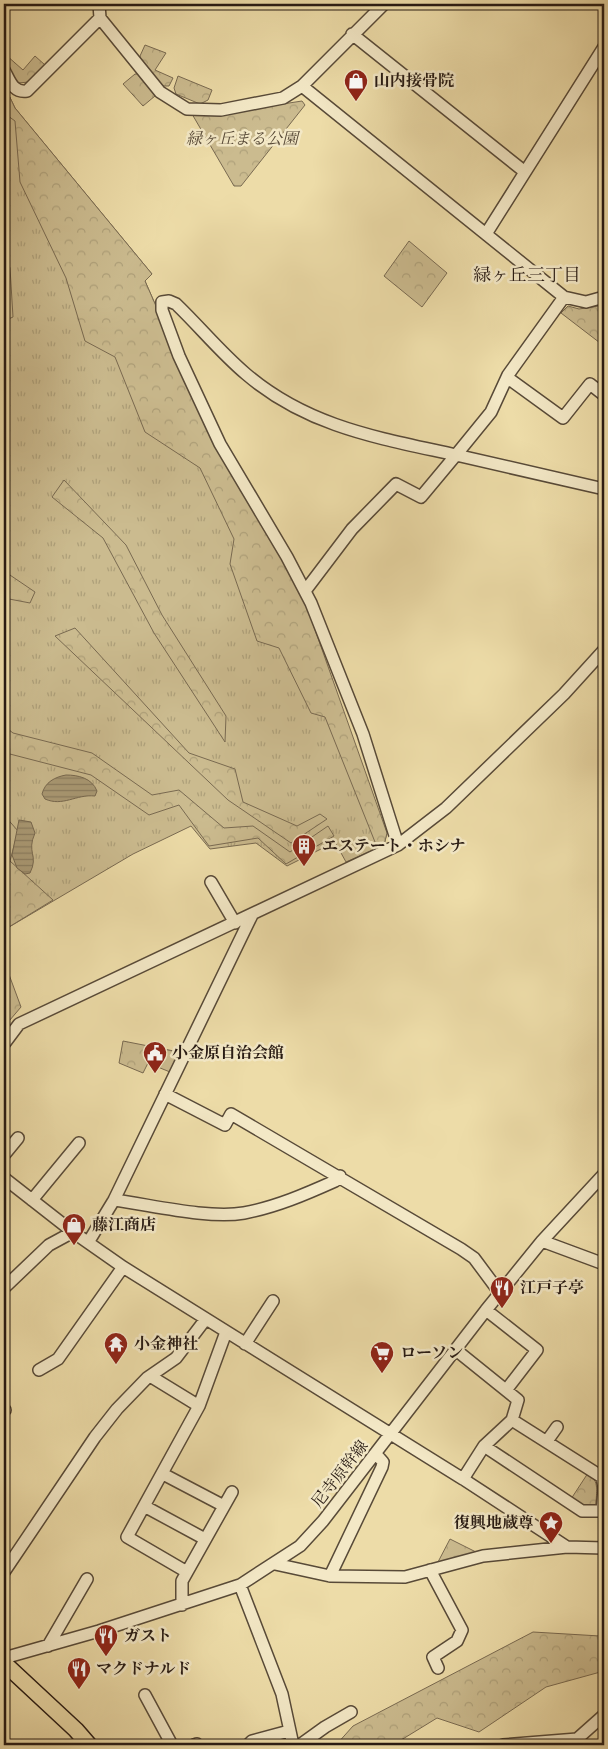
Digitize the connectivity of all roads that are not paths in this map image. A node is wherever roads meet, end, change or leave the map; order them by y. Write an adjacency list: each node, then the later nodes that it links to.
1 (99, 4): 3 (street)
2 (384, 4): 4 (street)
3 (100, 18): 6 (street); 7 (street)
4 (352, 34): 7 (street); 8 (street)
5 (604, 49): 8 (street)
6 (4, 70)
7 (302, 86): 9 (street)
8 (525, 172): 9 (street)
9 (486, 234): 10 (street)
10 (564, 297): 11 (street); 12 (street)
11 (604, 297)
12 (506, 380): 13 (street); 14 (street)
13 (604, 395)
14 (456, 455): 15 (street); 16 (street); 16 (street)
15 (604, 489)
16 (305, 590): 18 (street)
17 (604, 650): 18 (street)
18 (398, 845): 20 (street)
19 (211, 882): 21 (street)
20 (252, 915): 21 (street); 23 (street)
21 (235, 923): 22 (street)
22 (4, 1044)
23 (165, 1094): 28 (street); 31 (street)
24 (18, 1138): 26 (street)
25 (79, 1143): 30 (street)
26 (4, 1155)
27 (604, 1174): 34 (street, 尼寺原幹線)
28 (340, 1176): 31 (street); 38 (street)
29 (4, 1178): 30 (street)
30 (32, 1200): 32 (street)
31 (114, 1200): 33 (street)
32 (73, 1232): 33 (street); 37 (street)
33 (89, 1241): 36 (street)
34 (542, 1241): 35 (street); 38 (street, 尼寺原幹線)
35 (604, 1264)
36 (123, 1267): 41 (street); 45 (street)
37 (4, 1288)
38 (500, 1293): 40 (street, 尼寺原幹線)
39 (268, 1304): 43 (street)
40 (486, 1310): 44 (street, 尼寺原幹線); 47 (street)
41 (205, 1320): 42 (street); 46 (street)
42 (226, 1332): 43 (street); 48 (street)
43 (245, 1344): 51 (street)
44 (456, 1350): 47 (street); 51 (street, 尼寺原幹線)
45 (40, 1371)
46 (150, 1376): 48 (street); 66 (street)
47 (507, 1389): 49 (street)
48 (199, 1406): 55 (street)
49 (512, 1420): 52 (street); 53 (street)
50 (557, 1427): 52 (street)
51 (392, 1435): 54 (street, 尼寺原幹線); 56 (street)
52 (547, 1441): 60 (street)
53 (484, 1446): 56 (street); 60 (street)
54 (376, 1454): 64 (street, 尼寺原幹線); 68 (street)
55 (163, 1474): 58 (street); 59 (street)
56 (463, 1479): 62 (street)
57 (232, 1492): 59 (street)
58 (144, 1506): 61 (street); 67 (street)
59 (224, 1506): 61 (street)
60 (603, 1511)
61 (205, 1539): 67 (street)
62 (568, 1547): 63 (street); 65 (street)
63 (604, 1548)
64 (274, 1564): 68 (street); 70 (street, 尼寺原幹線)
65 (430, 1570): 68 (street); 75 (street)
66 (4, 1572)
67 (187, 1572): 71 (street)
68 (330, 1576)
69 (87, 1579): 72 (street)
70 (240, 1585): 71 (street, 尼寺原幹線); 80 (street)
71 (182, 1604): 72 (street, 尼寺原幹線)
72 (48, 1646): 73 (street, 尼寺原幹線)
73 (4, 1658)
74 (4, 1663): 83 (main road)
75 (438, 1668)
76 (4, 1676): 82 (main road)
77 (144, 1695): 84 (street)
78 (351, 1712): 87 (street)
79 (604, 1715): 81 (street)
80 (289, 1731): 85 (street); 86 (street)
81 (577, 1742): 88 (street)
82 (78, 1745)
83 (89, 1745)
84 (172, 1745)
85 (248, 1745)
86 (293, 1745)
87 (300, 1745)
88 (503, 1745)

